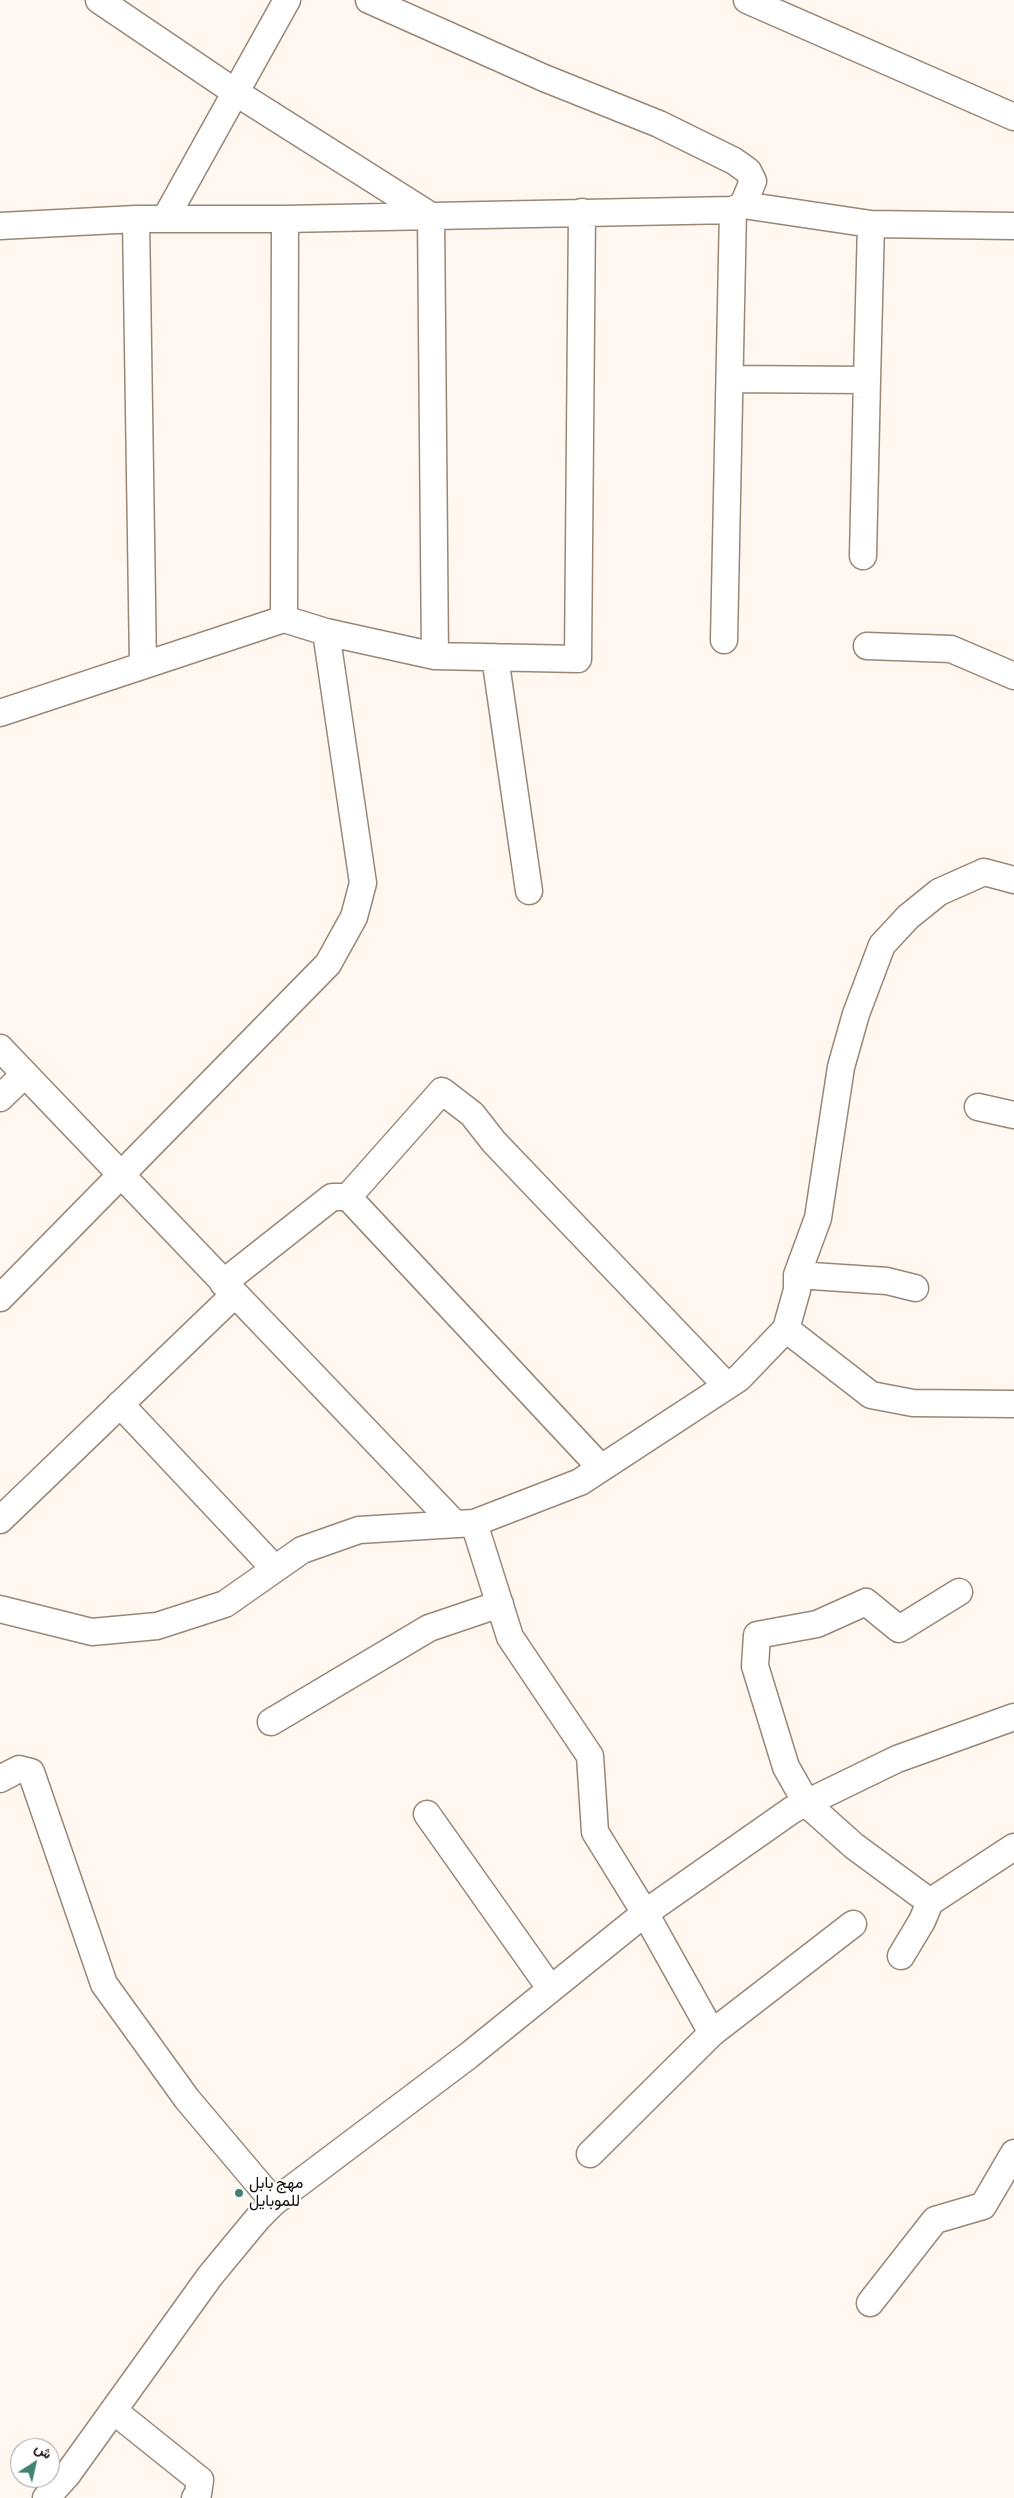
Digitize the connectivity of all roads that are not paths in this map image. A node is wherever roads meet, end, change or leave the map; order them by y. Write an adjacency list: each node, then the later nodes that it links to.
1 (99, 0): 5 (street)
2 (287, 0): 5 (street)
3 (370, 0): 7 (street)
4 (747, 0): 6 (street)
5 (235, 92): 9 (street); 11 (street)
6 (1014, 117)
7 (738, 207): 8 (street); 13 (street); 16 (street)
8 (582, 212): 9 (street); 24 (street)
9 (431, 216): 12 (street); 23 (street)
10 (136, 219): 11 (street); 14 (street); 25 (street)
11 (165, 219): 12 (street)
12 (285, 219): 19 (street)
13 (871, 224): 15 (street); 17 (street)
14 (0, 226)
15 (1014, 226)
16 (730, 379): 17 (street); 21 (street)
17 (867, 380): 18 (street)
18 (863, 556)
19 (284, 619): 20 (street); 25 (street)
20 (326, 632): 23 (street); 35 (street)
21 (724, 640)
22 (867, 646): 26 (street)
23 (436, 656): 24 (street)
24 (495, 657): 29 (street)
25 (143, 664): 27 (street)
26 (1014, 676)
27 (0, 713)
28 (1014, 880): 37 (street)
29 (530, 891)
30 (0, 1048): 31 (street)
31 (25, 1074): 32 (street); 35 (street)
32 (0, 1098)
33 (978, 1107): 34 (street)
34 (1014, 1115)
35 (121, 1175): 39 (street); 40 (street)
36 (348, 1197): 39 (street); 42 (street); 45 (street)
37 (797, 1275): 38 (street); 41 (street)
38 (915, 1288)
39 (228, 1289): 43 (street); 47 (street)
40 (0, 1298)
41 (786, 1329): 42 (street); 44 (street)
42 (727, 1386): 45 (street)
43 (120, 1404): 46 (street); 48 (street)
44 (1014, 1404)
45 (601, 1468): 47 (street)
46 (0, 1520)
47 (465, 1524): 48 (street); 50 (street)
48 (276, 1569): 51 (street)
49 (959, 1592): 55 (street)
50 (500, 1604): 53 (street); 59 (street)
51 (0, 1609)
52 (1014, 1717): 55 (street)
53 (271, 1722)
54 (0, 1779): 66 (street)
55 (807, 1804): 58 (street); 59 (street)
56 (427, 1814): 62 (street)
57 (1014, 1846): 58 (street)
58 (930, 1902): 61 (street)
59 (645, 1913): 62 (street); 63 (street)
60 (853, 1924): 63 (street)
61 (901, 1956)
62 (550, 1988): 66 (street)
63 (712, 2033): 65 (street)
64 (1014, 2153): 67 (street)
65 (590, 2154)
66 (274, 2202): 68 (street)
67 (870, 2303)
68 (114, 2411): 69 (street); 70 (street)
69 (46, 2498)
70 (195, 2498)

